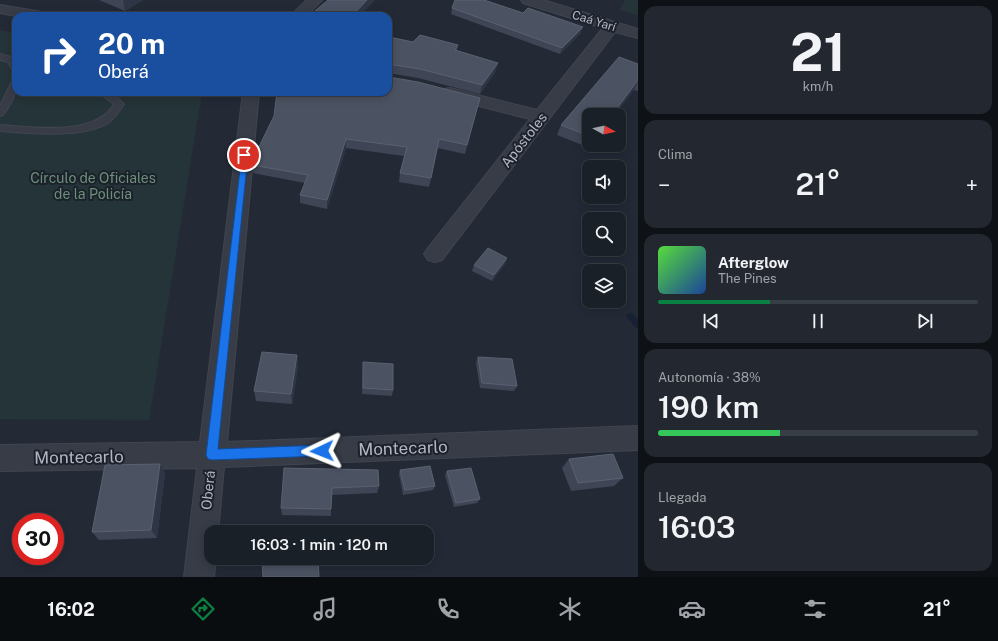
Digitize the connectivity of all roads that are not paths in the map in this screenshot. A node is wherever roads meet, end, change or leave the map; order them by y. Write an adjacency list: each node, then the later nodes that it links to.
1 (315, 0): 5 (street)
2 (528, 0): 6 (street, Caá Yarí)
3 (0, 9): 4 (street)
4 (18, 12)
5 (302, 12)
6 (612, 26): 7 (street, Caá Yarí); 15 (street, Apóstoles)
7 (638, 34)
8 (0, 56): 9 (lane)
9 (12, 60)
10 (434, 88): 15 (street)
11 (12, 91): 14 (lane)
12 (109, 96): 16 (lane)
13 (251, 96): 19 (street, Oberá)
14 (0, 113)
15 (542, 117): 17 (street, Apóstoles)
16 (0, 128)
17 (435, 254)
18 (638, 438): 19 (street, Montecarlo)
19 (212, 455): 20 (street, Montecarlo); 21 (street, Oberá)
20 (0, 458)
21 (199, 577)

